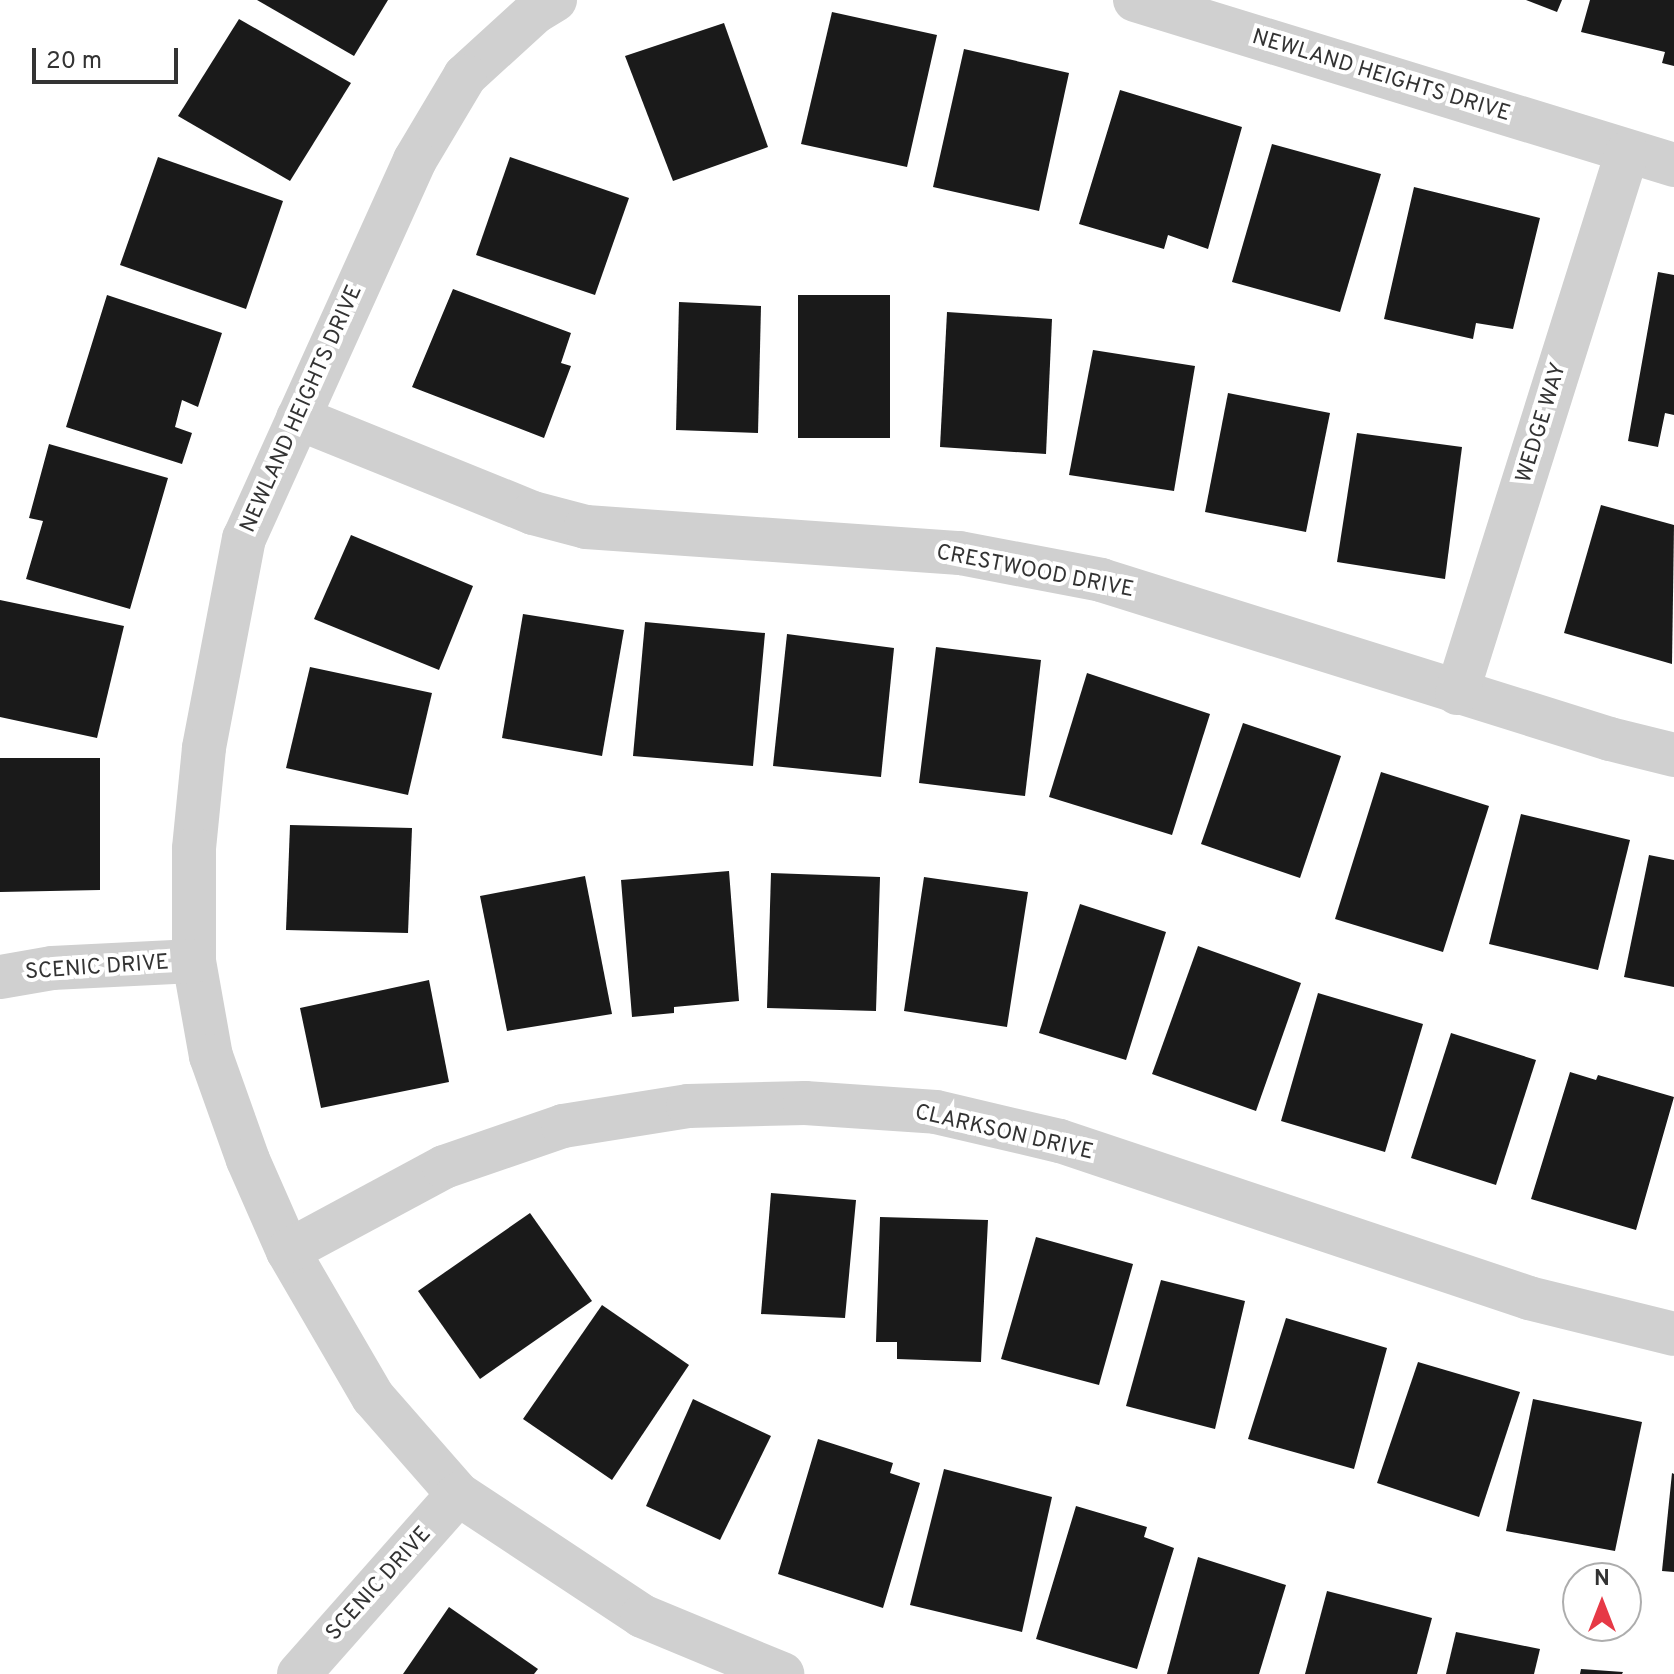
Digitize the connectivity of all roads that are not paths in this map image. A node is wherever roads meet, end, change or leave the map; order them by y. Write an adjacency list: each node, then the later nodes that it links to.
1 (555, 0): 5 (street, NEWLAND HEIGHTS DRIVE)
2 (1135, 0): 3 (street, NEWLAND HEIGHTS DRIVE)
3 (1627, 153): 4 (street, NEWLAND HEIGHTS DRIVE); 6 (street, WEDGE WAY)
4 (1674, 165)
5 (298, 418): 6 (street, CRESTWOOD DRIVE); 8 (street, NEWLAND HEIGHTS DRIVE)
6 (1457, 693): 7 (street, CRESTWOOD DRIVE)
7 (1674, 755)
8 (194, 961): 9 (street, SCENIC DRIVE); 10 (street, NEWLAND HEIGHTS DRIVE)
9 (0, 977)
10 (288, 1251): 11 (street, CLARKSON DRIVE); 12 (street, NEWLAND HEIGHTS DRIVE)
11 (1674, 1334)
12 (458, 1494): 13 (street, SCENIC DRIVE); 14 (street, NEWLAND HEIGHTS DRIVE)
13 (299, 1674)
14 (782, 1674)

